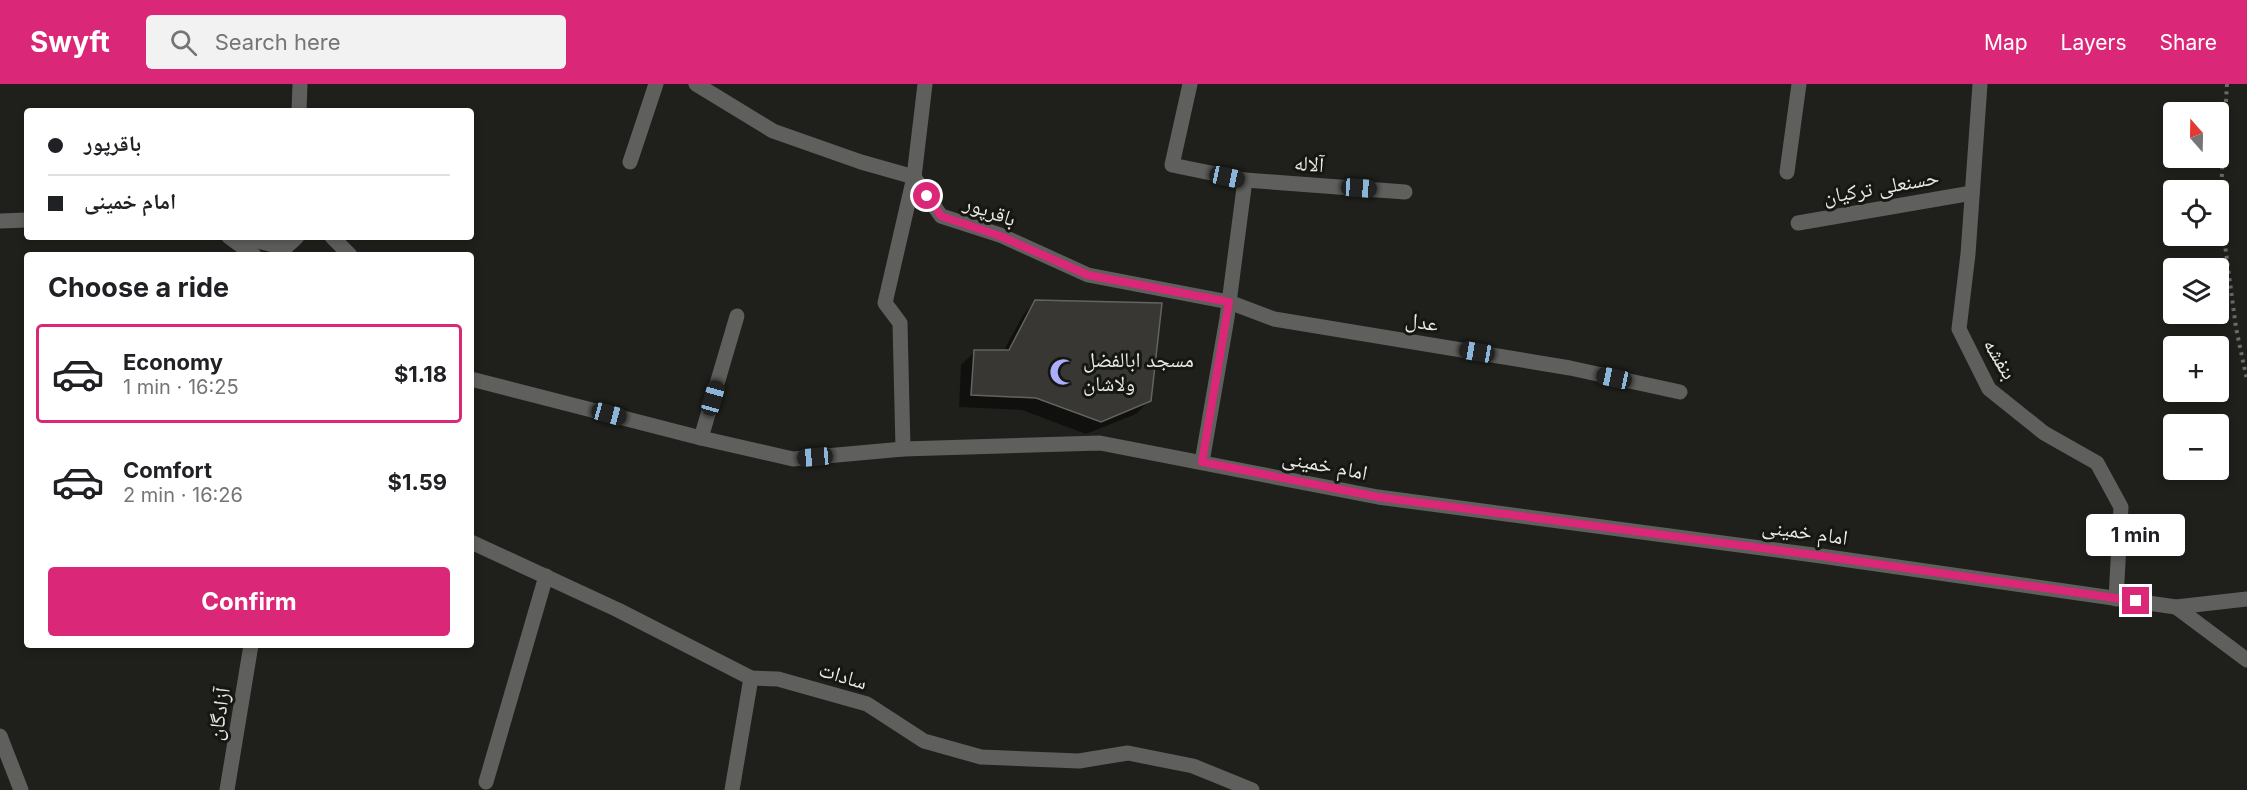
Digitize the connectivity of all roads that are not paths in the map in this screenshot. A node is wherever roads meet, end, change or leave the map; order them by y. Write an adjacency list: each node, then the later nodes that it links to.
1 (300, 84): 8 (street)
2 (656, 84): 9 (street)
3 (696, 84): 11 (street)
4 (925, 84): 11 (street)
5 (1190, 84): 12 (street, آلاله)
6 (1799, 84): 10 (street)
7 (1980, 84): 14 (street, بنفشه)
8 (299, 108)
9 (630, 162)
10 (1787, 172)
11 (914, 177): 25 (street, باقرپور); 30 (street)
12 (1245, 180): 13 (street, آلاله); 25 (street)
13 (1405, 192)
14 (1972, 193): 17 (street, حسنعلی ترکیان); 34 (street, بنفشه)
15 (24, 219): 16 (street)
16 (0, 221)
17 (1797, 223)
18 (233, 240): 22 (street)
19 (251, 240): 23 (street)
20 (294, 240): 23 (street)
21 (335, 240): 24 (street)
22 (251, 252)
23 (284, 252)
24 (347, 252)
25 (1229, 302): 28 (street, عدل); 31 (street)
26 (736, 316): 29 (street)
27 (474, 380): 29 (street, امام خمینی)
28 (1680, 392)
29 (701, 438): 30 (street, امام خمینی)
30 (903, 449): 31 (street, امام خمینی)
31 (1202, 462): 34 (street, امام خمینی)
32 (474, 543): 33 (street, سادات)
33 (546, 576): 39 (street, سادات); 41 (street)
34 (2116, 598): 36 (street, امام خمینی)
35 (2247, 599): 36 (street)
36 (2176, 607): 38 (street)
37 (250, 648): 43 (street, آزادگان)
38 (2247, 660)
39 (751, 678): 44 (street); 45 (street, سادات)
40 (0, 736): 42 (street)
41 (486, 782)
42 (21, 790)
43 (226, 790)
44 (732, 790)
45 (1252, 790)

